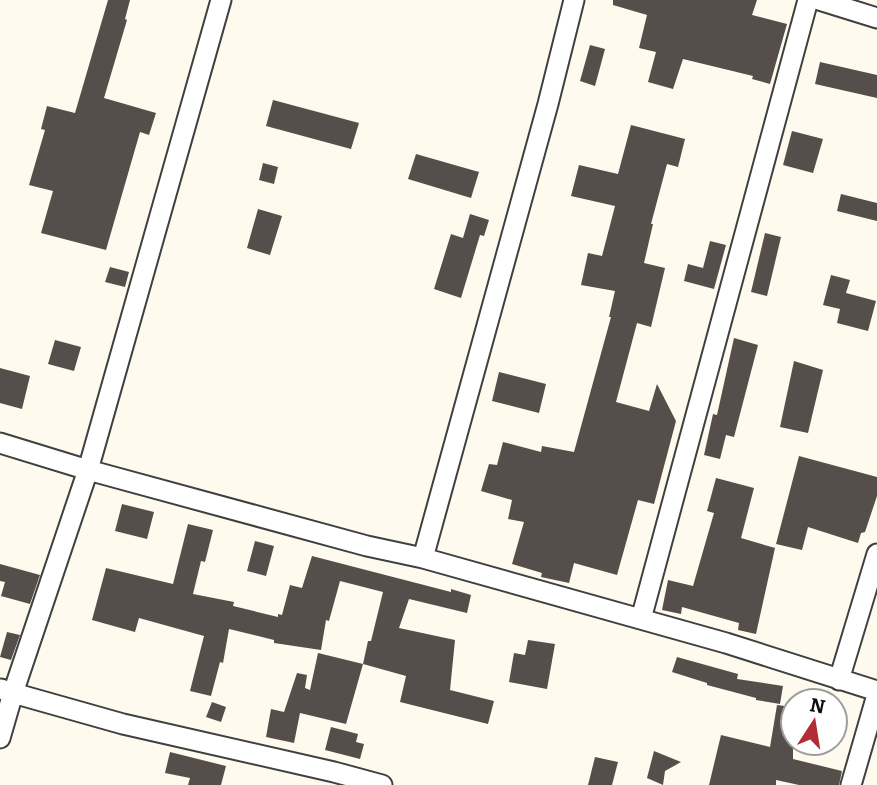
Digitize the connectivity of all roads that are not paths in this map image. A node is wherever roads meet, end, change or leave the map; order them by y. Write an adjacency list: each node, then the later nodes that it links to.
1 (221, 0): 7 (street)
2 (575, 0): 9 (street)
3 (808, 0): 10 (street)
4 (820, 0): 5 (street)
5 (877, 18)
6 (0, 443): 7 (street)
7 (88, 470): 9 (street); 12 (street)
8 (877, 554): 11 (street)
9 (423, 558): 10 (street)
10 (641, 619): 11 (street)
11 (839, 680): 13 (street)
12 (6, 691): 14 (street); 15 (street)
13 (877, 693): 16 (street)
14 (0, 738)
15 (382, 785)
16 (851, 785)

